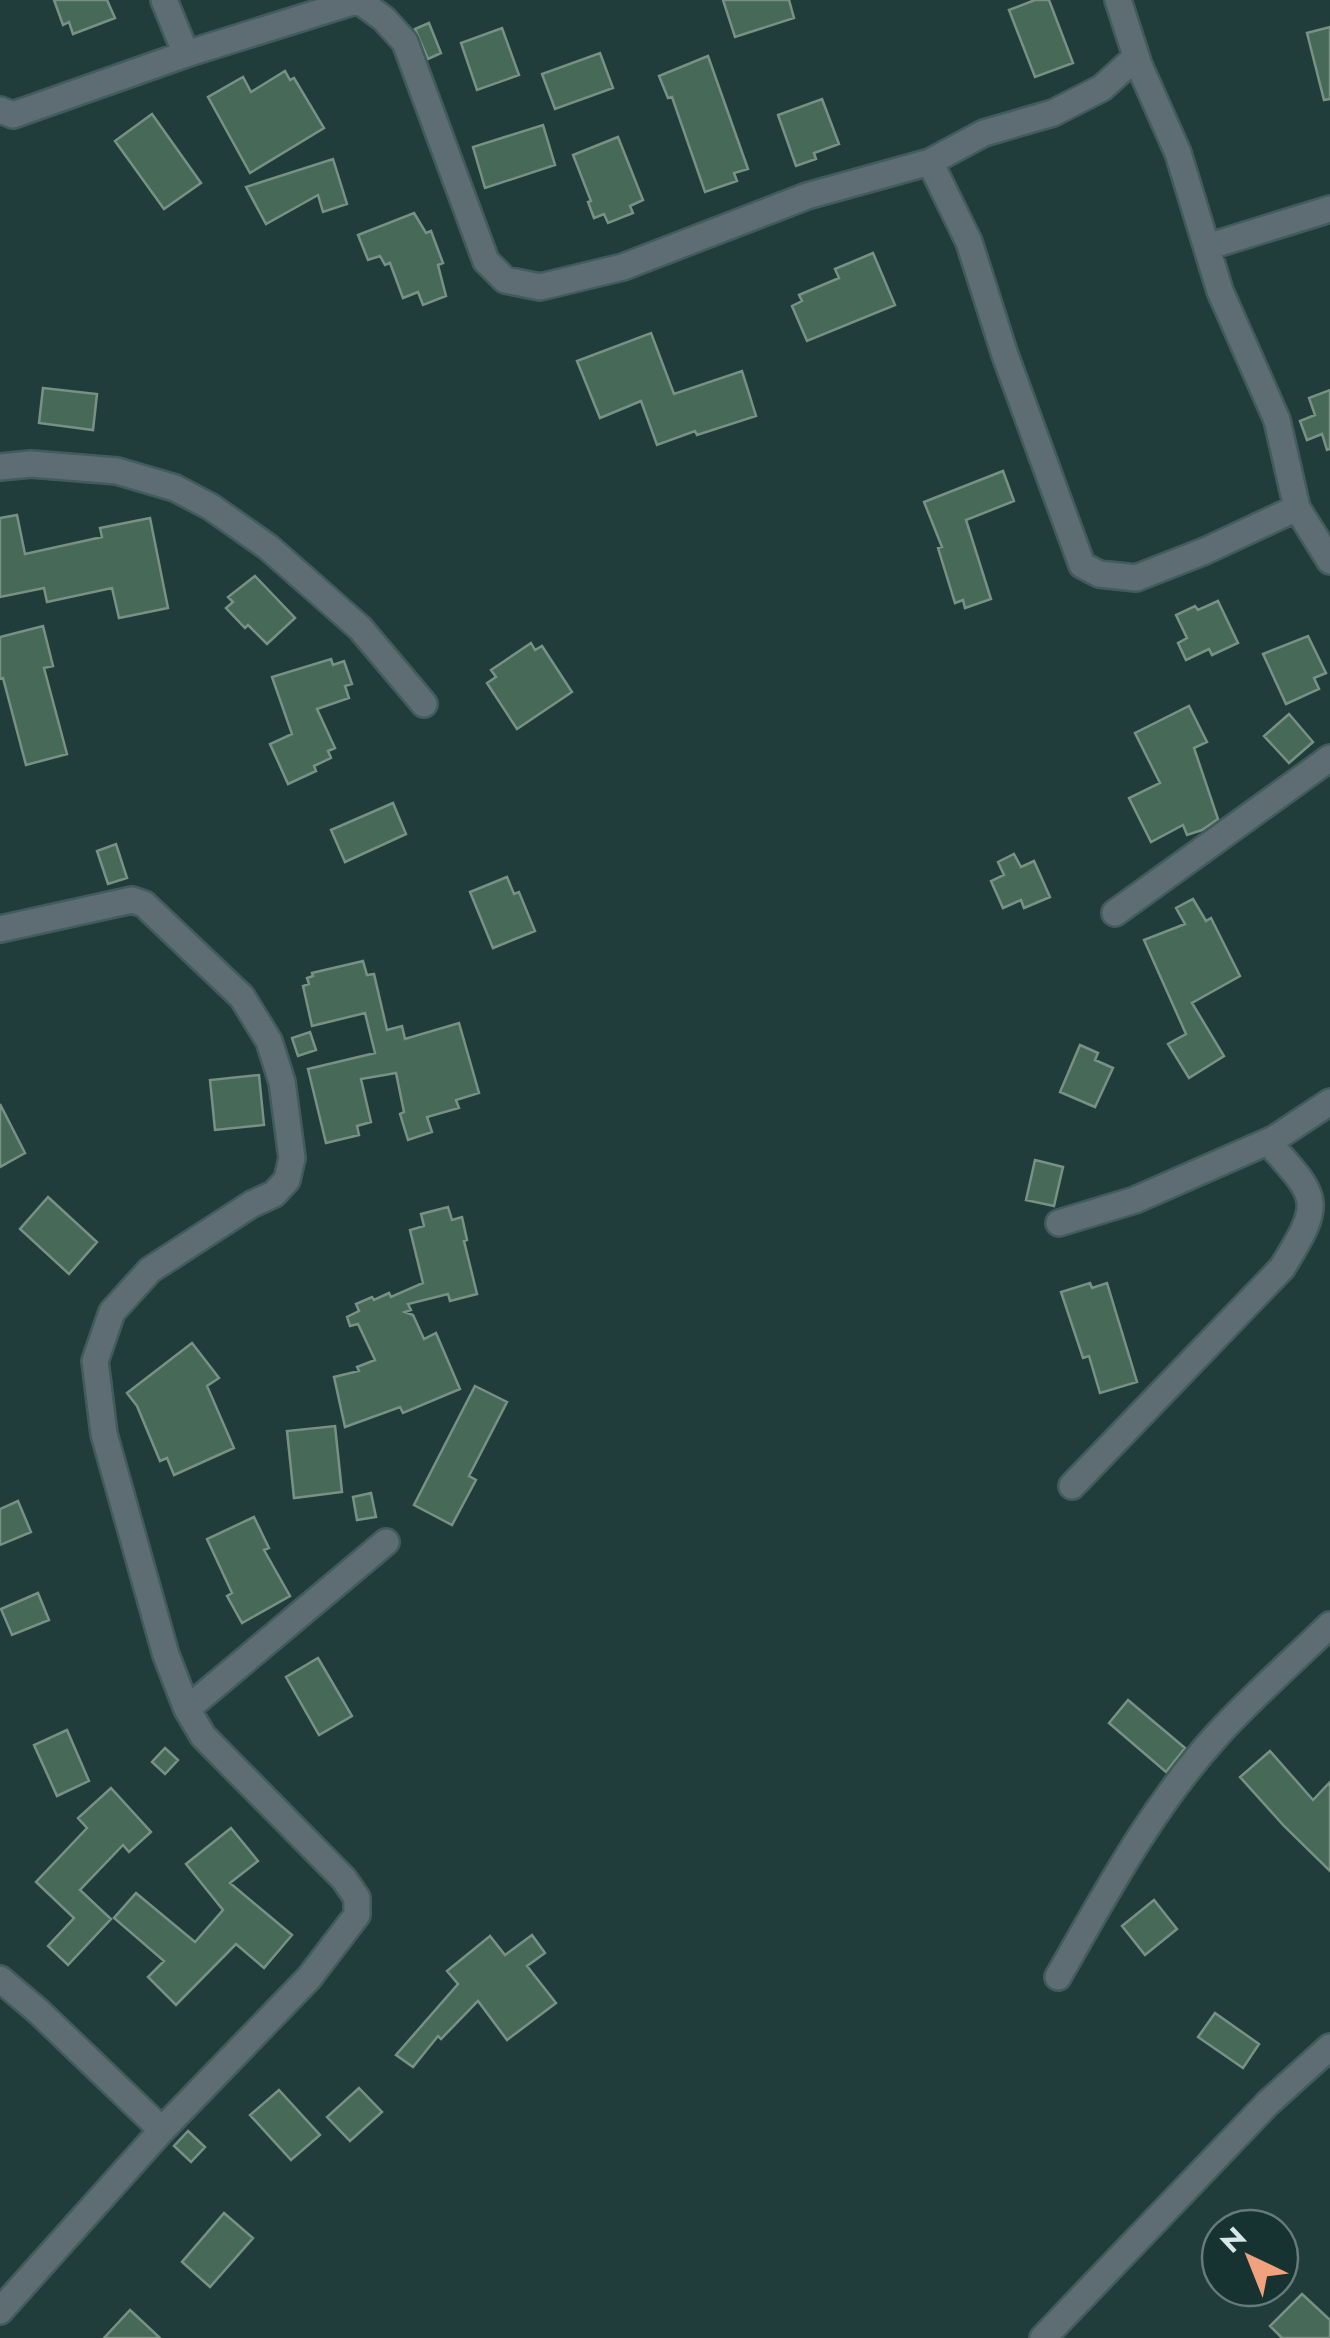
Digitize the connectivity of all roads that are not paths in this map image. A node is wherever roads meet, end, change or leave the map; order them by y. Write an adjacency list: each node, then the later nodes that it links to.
1 (164, 0): 4 (street)
2 (359, 0): 4 (street); 7 (street)
3 (1118, 0): 5 (street)
4 (186, 54): 6 (street)
5 (1136, 57): 7 (street); 9 (street)
6 (0, 110)
7 (930, 162): 11 (street)
8 (1330, 209): 9 (street)
9 (1206, 247): 11 (street)
10 (0, 467): 13 (street)
11 (1298, 508): 12 (street)
12 (1330, 561)
13 (424, 704)
14 (1330, 758): 15 (street)
15 (1115, 913)
16 (0, 929): 23 (street)
17 (1330, 1102): 18 (street)
18 (1268, 1142): 19 (street); 20 (street)
19 (1059, 1224)
20 (1072, 1486)
21 (386, 1542): 23 (street)
22 (1330, 1625): 24 (street)
23 (187, 1709): 27 (street)
24 (1058, 1978)
25 (0, 1979): 27 (street)
26 (1330, 2048): 29 (street)
27 (162, 2130): 28 (street)
28 (0, 2312)
29 (1043, 2338)

